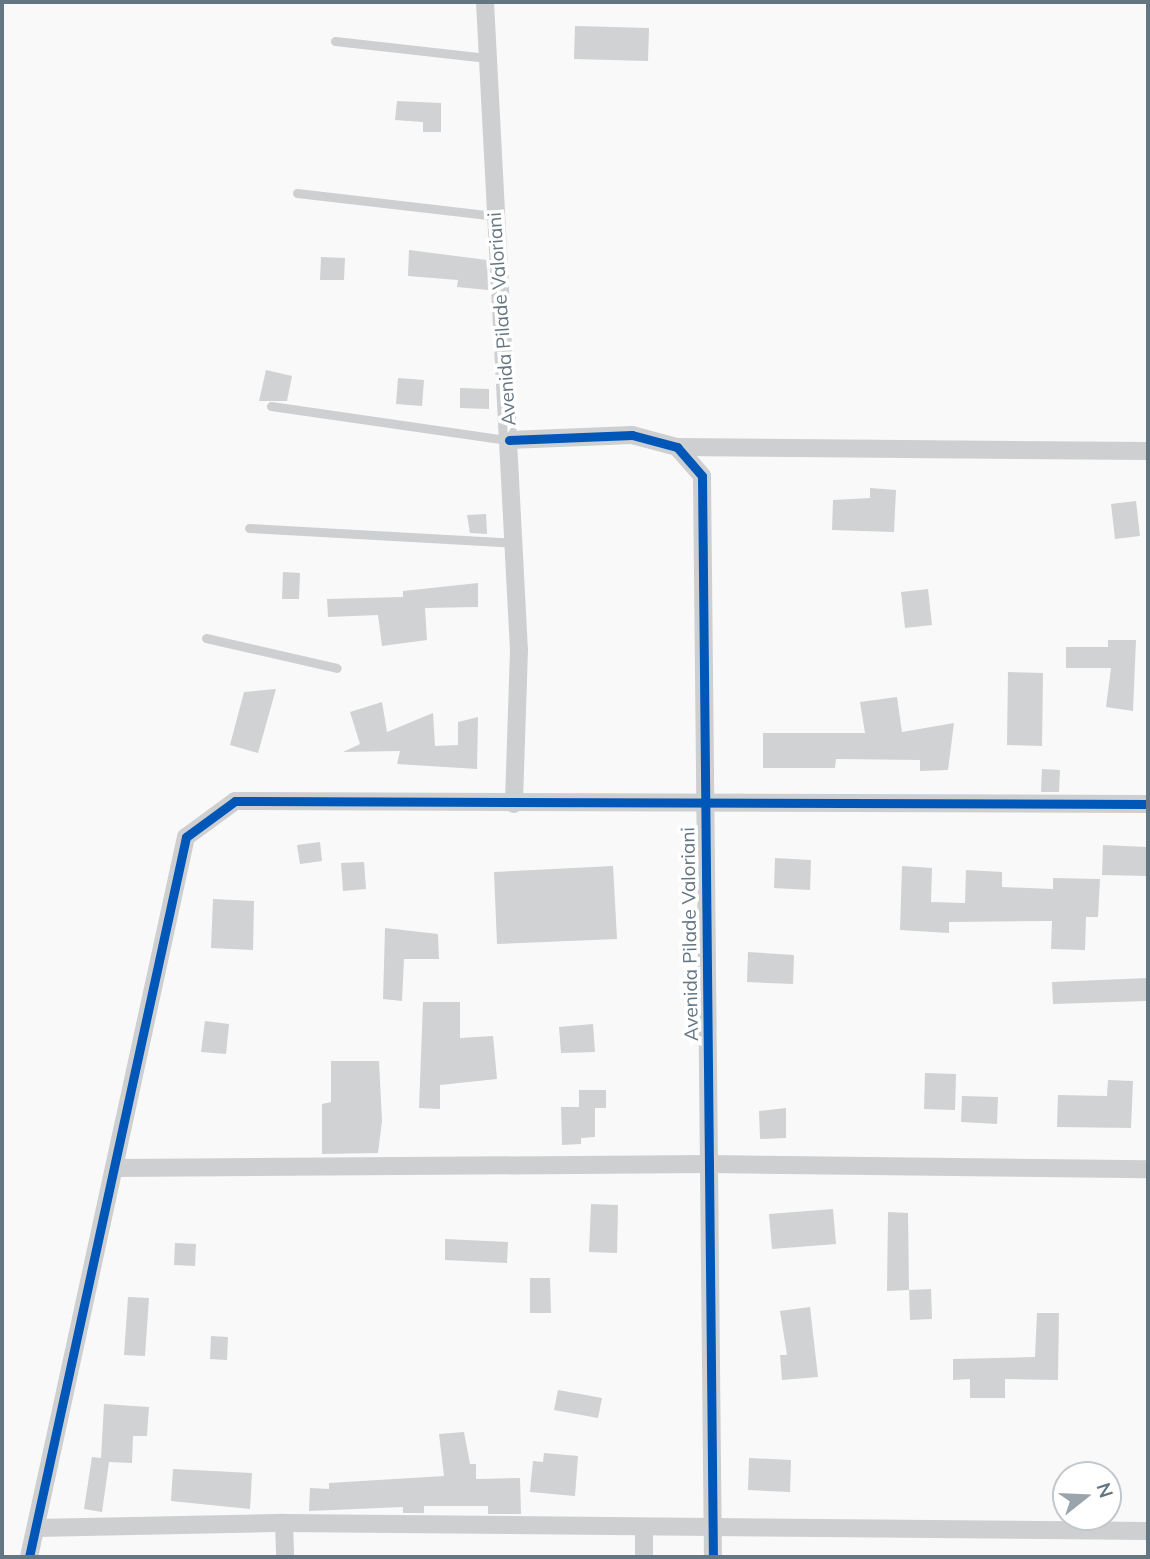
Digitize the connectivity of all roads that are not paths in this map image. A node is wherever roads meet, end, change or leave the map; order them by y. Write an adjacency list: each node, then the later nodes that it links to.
1 (485, 2): 3 (street, Avenida Pilade Valoriani)
2 (335, 41): 3 (lane)
3 (487, 58): 5 (street, Avenida Pilade Valoriani)
4 (297, 193): 5 (lane)
5 (495, 216): 7 (street, Avenida Pilade Valoriani)
6 (271, 406): 7 (lane)
7 (509, 440): 8 (street, Avenida Pilade Valoriani); 11 (street)
8 (677, 447): 9 (street); 14 (street, Avenida Pilade Valoriani)
9 (1148, 451)
10 (249, 528): 11 (lane)
11 (515, 543): 15 (street)
12 (206, 638): 13 (lane)
13 (337, 668)
14 (706, 802): 15 (street); 16 (street); 17 (street, Avenida Pilade Valoriani)
15 (514, 804): 18 (street)
16 (1148, 804)
17 (710, 1164): 18 (street); 19 (street); 23 (street, Avenida Pilade Valoriani)
18 (114, 1168): 21 (street)
19 (1148, 1169)
20 (284, 1523): 21 (street); 22 (street); 26 (street)
21 (36, 1528): 25 (street)
22 (645, 1528): 23 (street); 27 (street)
23 (713, 1528): 24 (street); 28 (street, Avenida Pilade Valoriani)
24 (1148, 1531)
25 (29, 1557)
26 (285, 1557)
27 (644, 1557)
28 (713, 1557)

